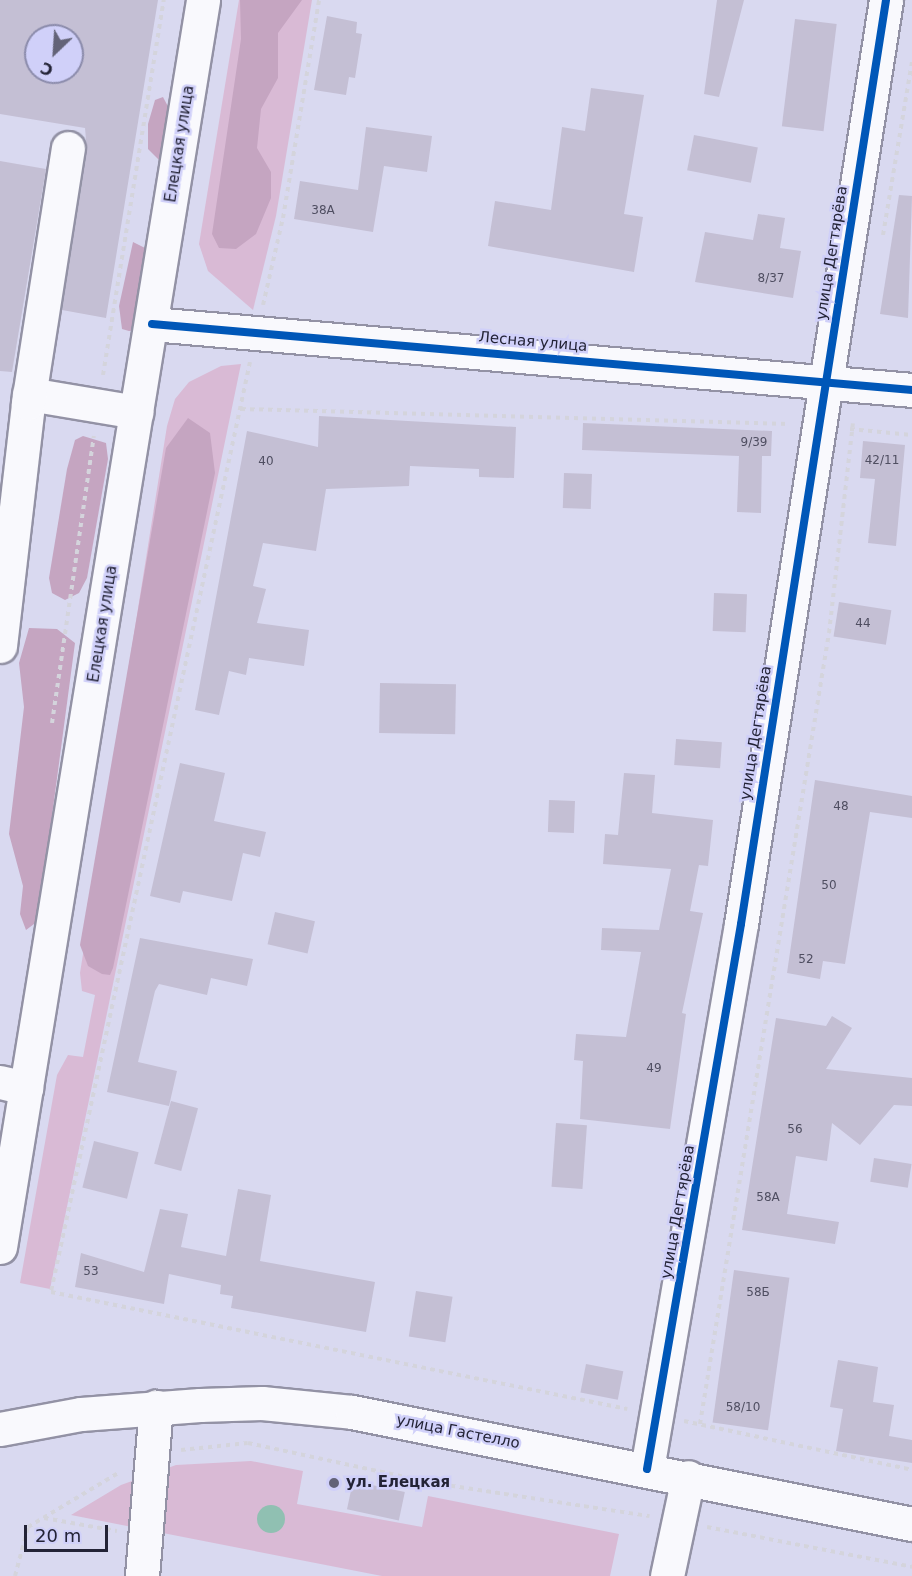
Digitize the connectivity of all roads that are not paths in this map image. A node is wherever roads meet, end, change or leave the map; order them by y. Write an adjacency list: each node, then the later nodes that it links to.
1 (203, 0): 4 (street, Елецкая улица)
2 (886, 0): 5 (street, улица Дегтярёва)
3 (68, 148): 7 (street)
4 (152, 324): 5 (street, Лесная улица); 8 (street, Елецкая улица)
5 (823, 380): 6 (street, Лесная улица); 14 (street, улица Дегтярёва)
6 (912, 390)
7 (29, 394): 8 (street); 9 (street)
8 (137, 412): 10 (street, Елецкая улица)
9 (0, 646)
10 (13, 1085): 11 (street, Елецкая улица)
11 (0, 1247)
12 (156, 1407): 13 (street, улица Гастелло); 14 (street, улица Гастелло); 17 (street)
13 (0, 1429)
14 (647, 1469): 15 (street, улица Гастелло)
15 (688, 1477): 16 (street, улица Гастелло); 18 (street)
16 (912, 1524)
17 (142, 1576)
18 (667, 1576)

